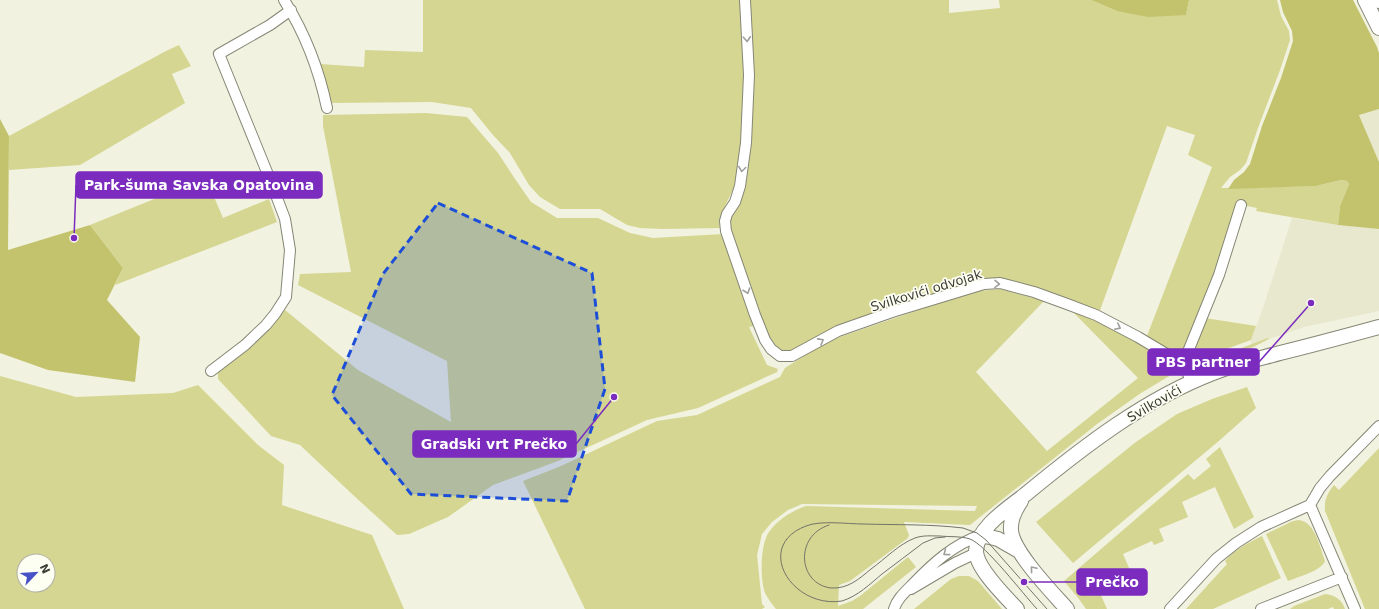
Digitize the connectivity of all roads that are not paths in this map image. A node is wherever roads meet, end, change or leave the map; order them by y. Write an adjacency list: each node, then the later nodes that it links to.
1 (284, 0): 4 (street)
2 (745, 0): 9 (street, Svilkovići odvojak, one-way to 9)
3 (1365, 0): 5 (street)
4 (291, 10): 6 (street); 10 (street)
5 (1379, 28)
6 (326, 108)
7 (1241, 205): 9 (street)
8 (1379, 327): 11 (street, Svilkovići)
9 (1183, 364): 11 (street)
10 (211, 372)
11 (1192, 382): 13 (street, Svilkovići)
12 (1379, 426): 14 (street)
13 (1029, 492): 15 (street, Svilkovići); 16 (street)
14 (1310, 505): 18 (street); 23 (street)
15 (981, 535): 16 (street); 17 (street, Svilkovići); 19 (street, one-way to 19)
16 (1019, 552): 22 (street, one-way to 16)
17 (976, 553): 19 (street); 21 (street)
18 (1342, 577): 24 (street); 25 (street)
19 (904, 593): 20 (street)
20 (894, 609)
21 (1017, 609)
22 (1067, 609)
23 (1170, 609)
24 (1261, 609)
25 (1355, 609)

